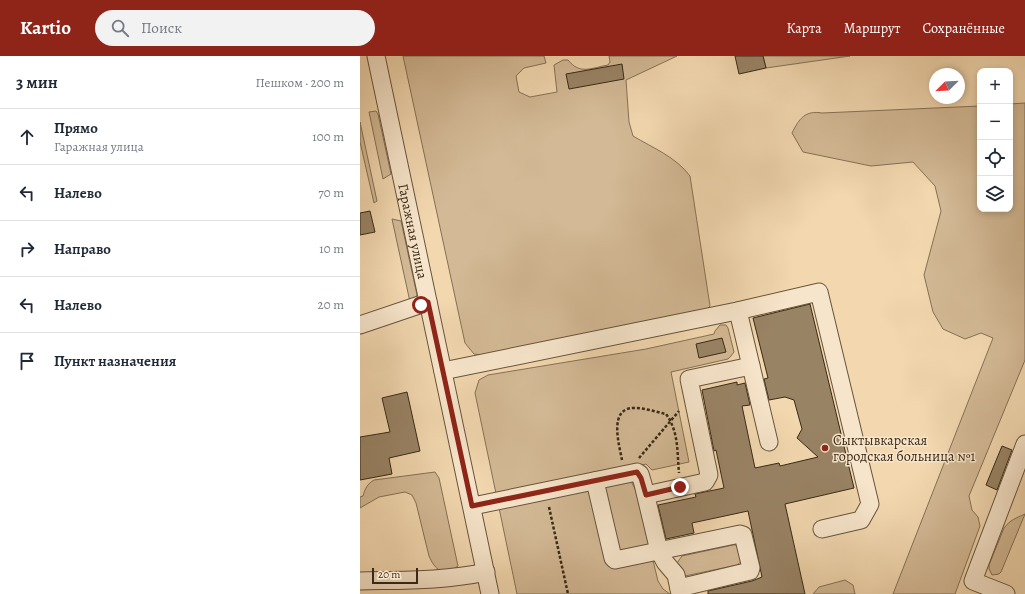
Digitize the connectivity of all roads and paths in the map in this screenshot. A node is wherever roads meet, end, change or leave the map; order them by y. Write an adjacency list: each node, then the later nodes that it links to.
1 (376, 56): 2 (street, Гаражная улица)
2 (428, 302): 4 (street); 6 (street, Гаражная улица)
3 (738, 311): 5 (street); 6 (street); 17 (street)
4 (360, 325)
5 (751, 366): 7 (street); 9 (street)
6 (443, 371): 16 (street, Гаражная улица)
7 (692, 396): 8 (path); 13 (street)
8 (671, 420): 11 (path); 11 (path); 13 (path)
9 (769, 442)
10 (1025, 444): 24 (street)
11 (625, 474): 12 (street); 15 (street)
12 (595, 480): 14 (street); 18 (street)
13 (680, 487): 15 (street)
14 (545, 491): 16 (street); 23 (path)
15 (646, 495): 18 (street)
16 (472, 506): 19 (street, Гаражная улица)
17 (822, 529)
18 (659, 551): 21 (street); 21 (street)
19 (486, 572): 20 (street); 22 (street, Гаражная улица)
20 (360, 581)
21 (679, 591)
22 (490, 594)
23 (568, 594)
24 (1006, 594)

